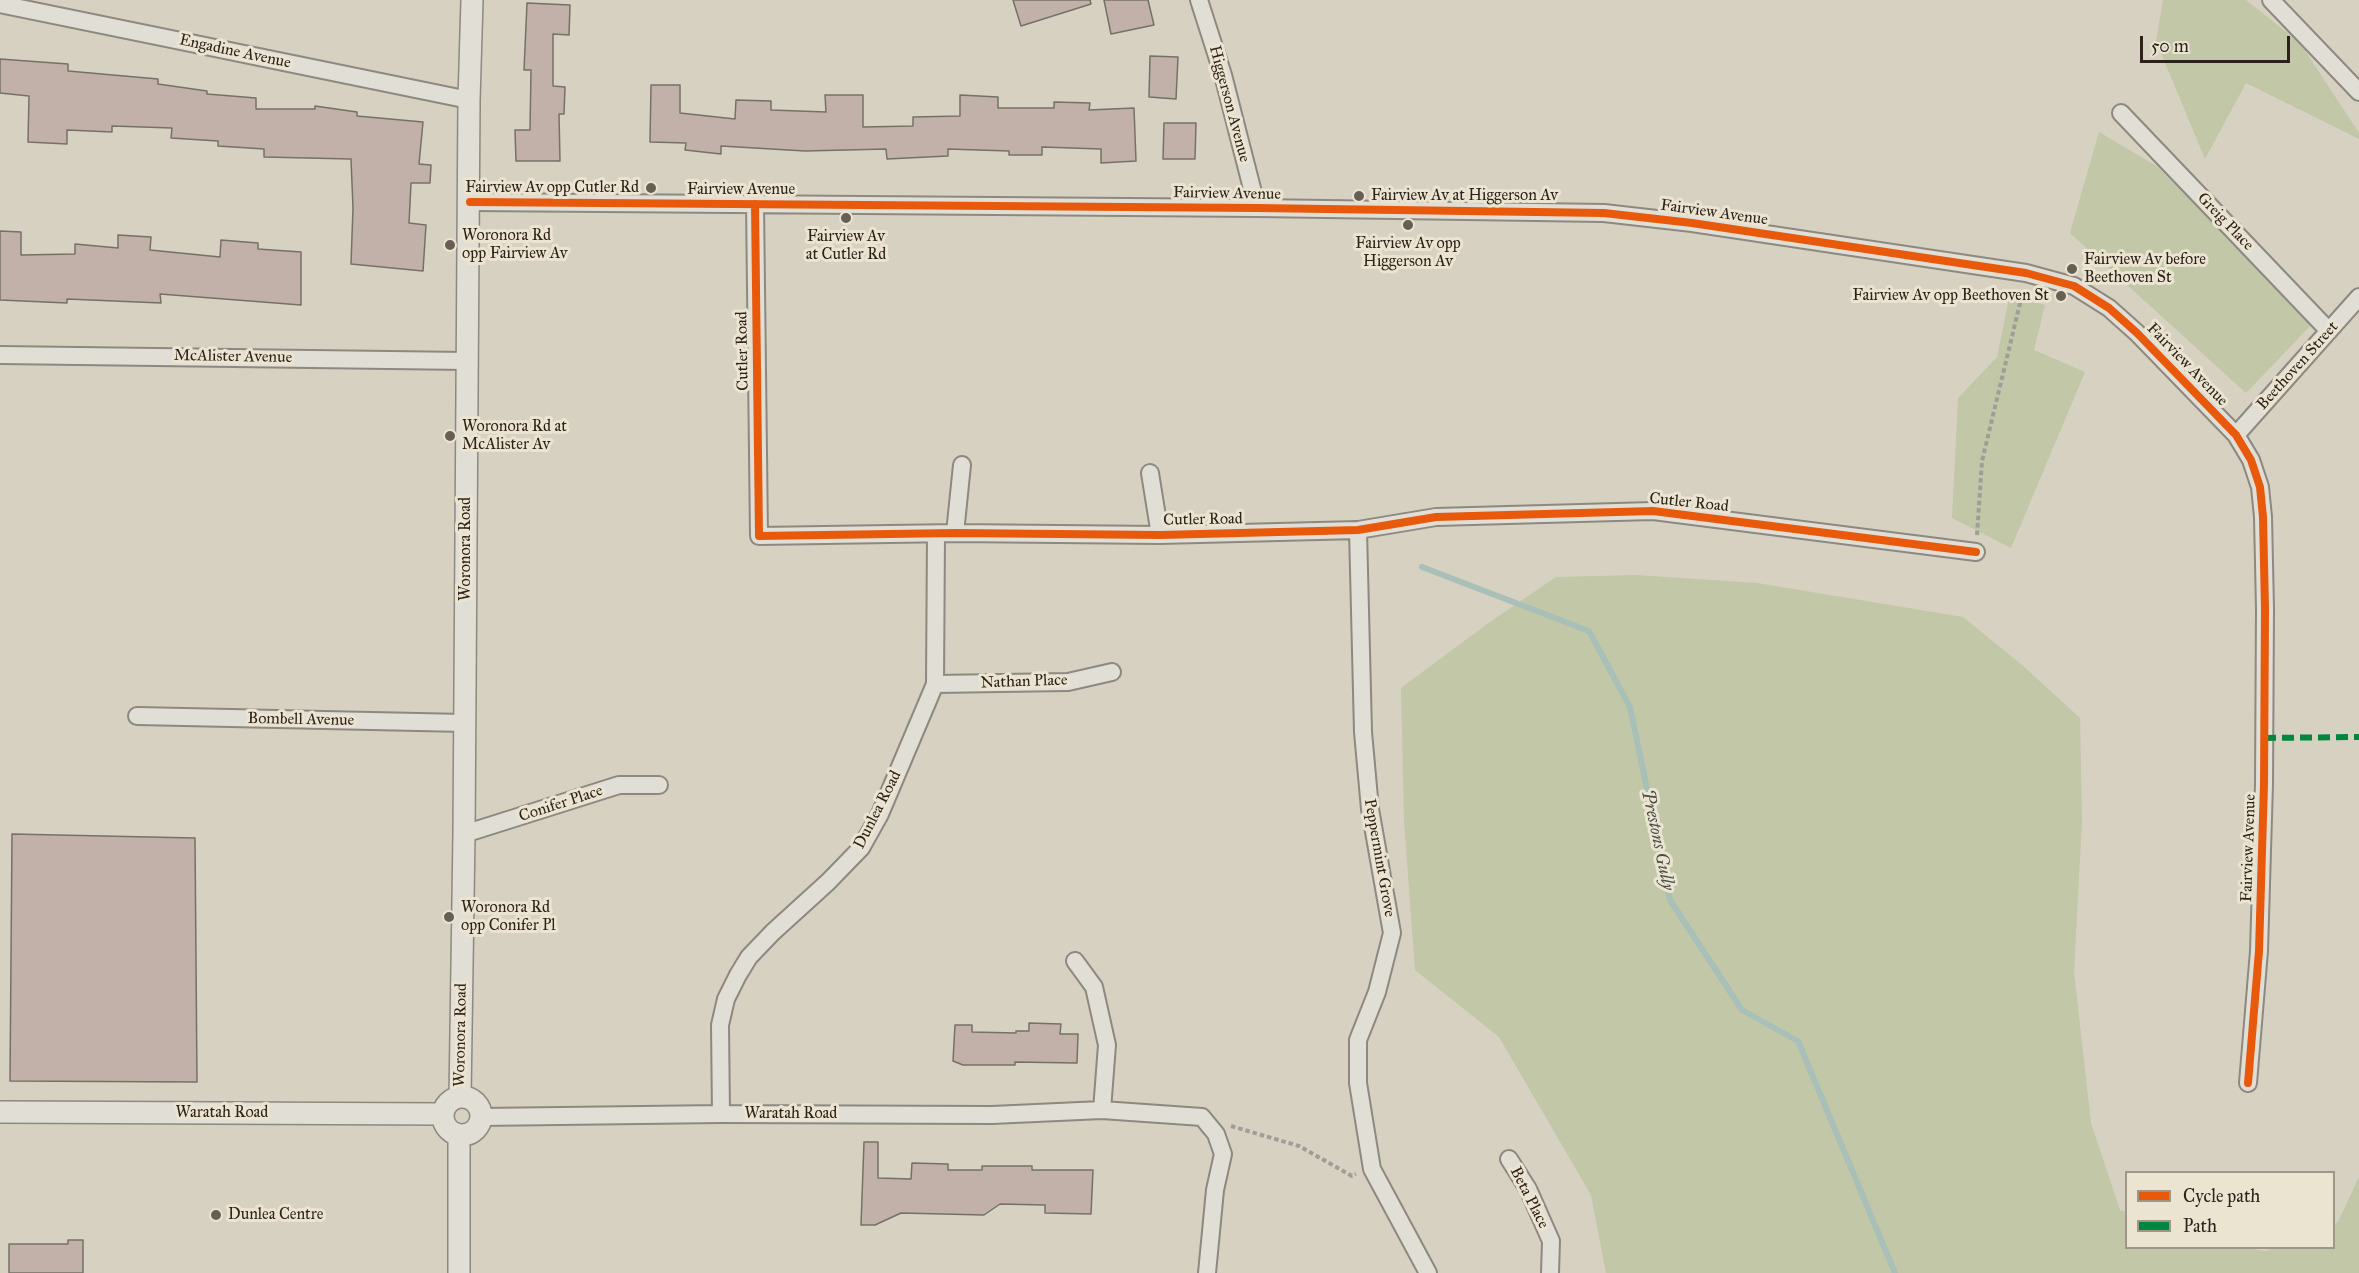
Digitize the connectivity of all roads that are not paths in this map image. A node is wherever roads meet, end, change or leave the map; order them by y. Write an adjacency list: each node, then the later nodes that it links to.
1 (472, 0): 6 (street, Woronora Road)
2 (1199, 0): 10 (street, Higgerson Avenue)
3 (2271, 0): 5 (street)
4 (0, 4): 6 (street, Engadine Avenue)
5 (2359, 92)
6 (469, 100): 8 (street, Woronora Road)
7 (2121, 113): 12 (street, Greig Place)
8 (470, 202): 9 (street, Fairview Avenue); 14 (street, Woronora Road)
9 (755, 204): 10 (street, Fairview Avenue); 20 (street, Cutler Road)
10 (1257, 208): 15 (street, Fairview Avenue)
11 (2359, 297): 12 (street, Beethoven Street)
12 (2329, 331): 15 (street, Beethoven Street)
13 (0, 355): 14 (street, McAlister Avenue)
14 (467, 361): 26 (street, Woronora Road)
15 (2236, 435): 30 (street, Fairview Avenue)
16 (962, 465): 19 (street)
17 (1149, 473): 21 (street)
18 (1358, 530): 21 (street, Cutler Road); 22 (street, Cutler Road); 41 (street, Peppermint Grove)
19 (955, 533): 20 (street, Cutler Road); 21 (street, Cutler Road)
20 (936, 534): 24 (street, Dunlea Road)
21 (1160, 535)
22 (1976, 552)
23 (1112, 672): 24 (street, Nathan Place)
24 (935, 684): 35 (street, Dunlea Road)
25 (137, 716): 26 (street, Bombell Avenue)
26 (465, 723): 28 (street, Woronora Road)
27 (659, 785): 28 (street, Conifer Place)
28 (464, 834): 31 (street, Woronora Road)
29 (1075, 960): 32 (street)
30 (2248, 1083)
31 (460, 1097): 34 (street); 36 (street)
32 (1102, 1110): 35 (street, Waratah Road); 40 (street, Waratah Road)
33 (0, 1112): 34 (street, Waratah Road)
34 (443, 1114): 37 (street)
35 (721, 1114): 36 (street, Waratah Road)
36 (480, 1117): 37 (street)
37 (459, 1135): 39 (street)
38 (1509, 1159): 42 (street, Beta Place)
39 (459, 1273)
40 (1207, 1273)
41 (1428, 1273)
42 (1550, 1273)

